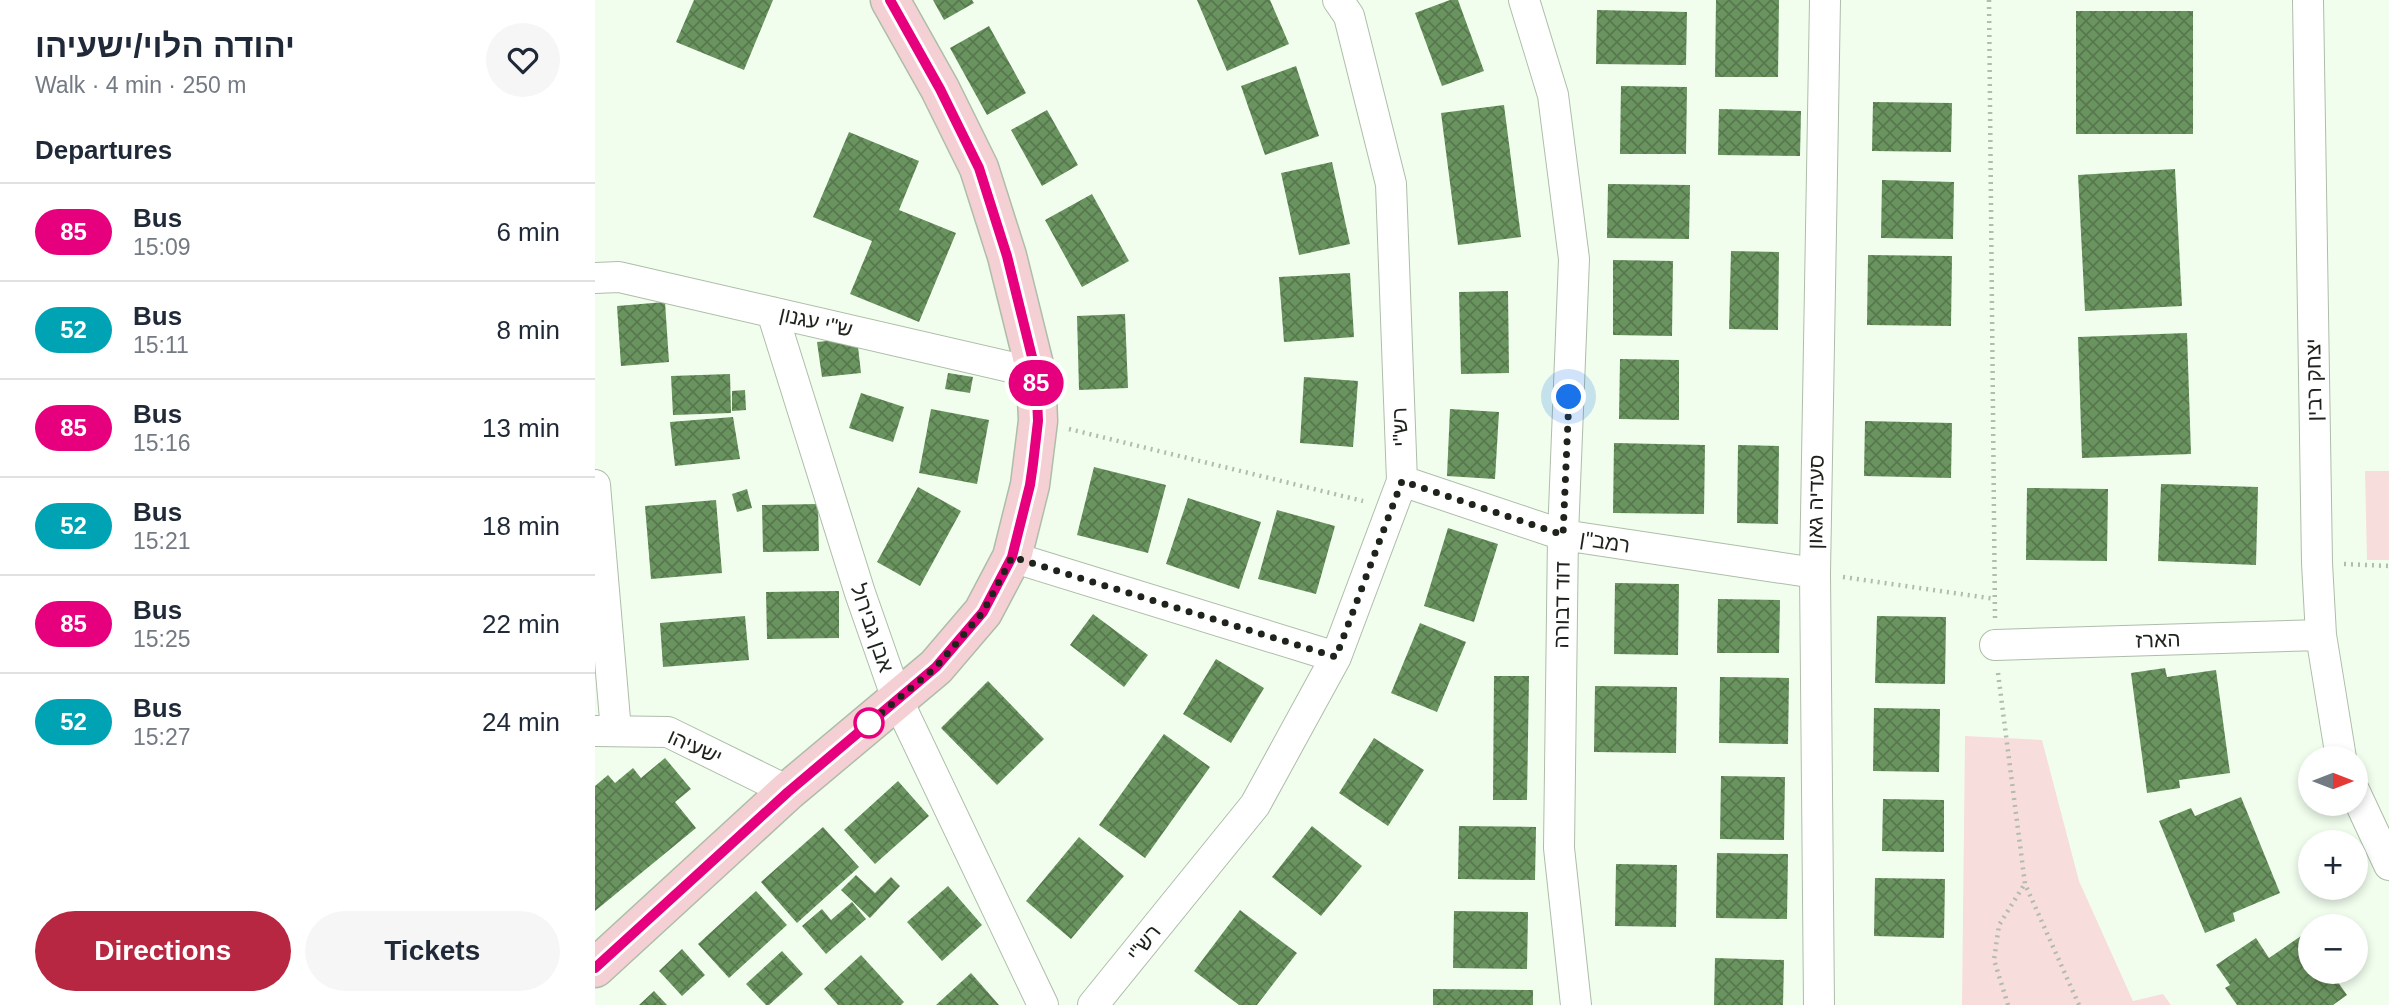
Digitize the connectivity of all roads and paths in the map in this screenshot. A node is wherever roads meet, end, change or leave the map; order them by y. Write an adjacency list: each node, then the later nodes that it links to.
1 (890, 0): 9 (street)
2 (1524, 0): 13 (street, דוד דבורה)
3 (1825, 0): 17 (street, סעדיה גאון)
4 (1989, 0): 18 (path)
5 (2308, 0): 15 (street, יצחק רבין)
6 (1343, 8): 12 (street, רש"י)
7 (595, 278): 8 (street, ש"י עגנון)
8 (772, 312): 9 (street, ש"י עגנון); 22 (street, אבן גבירול)
9 (1036, 373): 10 (street)
10 (1038, 421): 12 (path); 14 (street)
11 (595, 485): 23 (street)
12 (1397, 495): 13 (street, רמב"ן); 21 (street, רש"י)
13 (1563, 535): 17 (street, רמב"ן); 32 (street, דוד דבורה)
14 (1012, 557): 21 (street); 22 (street)
15 (2317, 564): 16 (path); 19 (street, יצחק רבין)
16 (2389, 566)
17 (1815, 573): 18 (path); 33 (street, סעדיה גאון)
18 (1994, 598): 20 (path)
19 (2321, 635): 20 (street, הארז); 24 (street, יצחק רבין)
20 (1995, 645): 28 (path)
21 (1336, 657): 31 (street, רש"י)
22 (897, 699): 25 (street); 30 (street, אבן גבירול)
23 (605, 731): 25 (street, ישעיהו)
24 (2339, 746)
25 (788, 792): 29 (street)
26 (2366, 816): 27 (street)
27 (2389, 865)
28 (2025, 884): 34 (path); 35 (path)
29 (595, 968)
30 (1043, 1005)
31 (1093, 1005)
32 (1576, 1005)
33 (1819, 1005)
34 (2008, 1005)
35 (2079, 1005)

